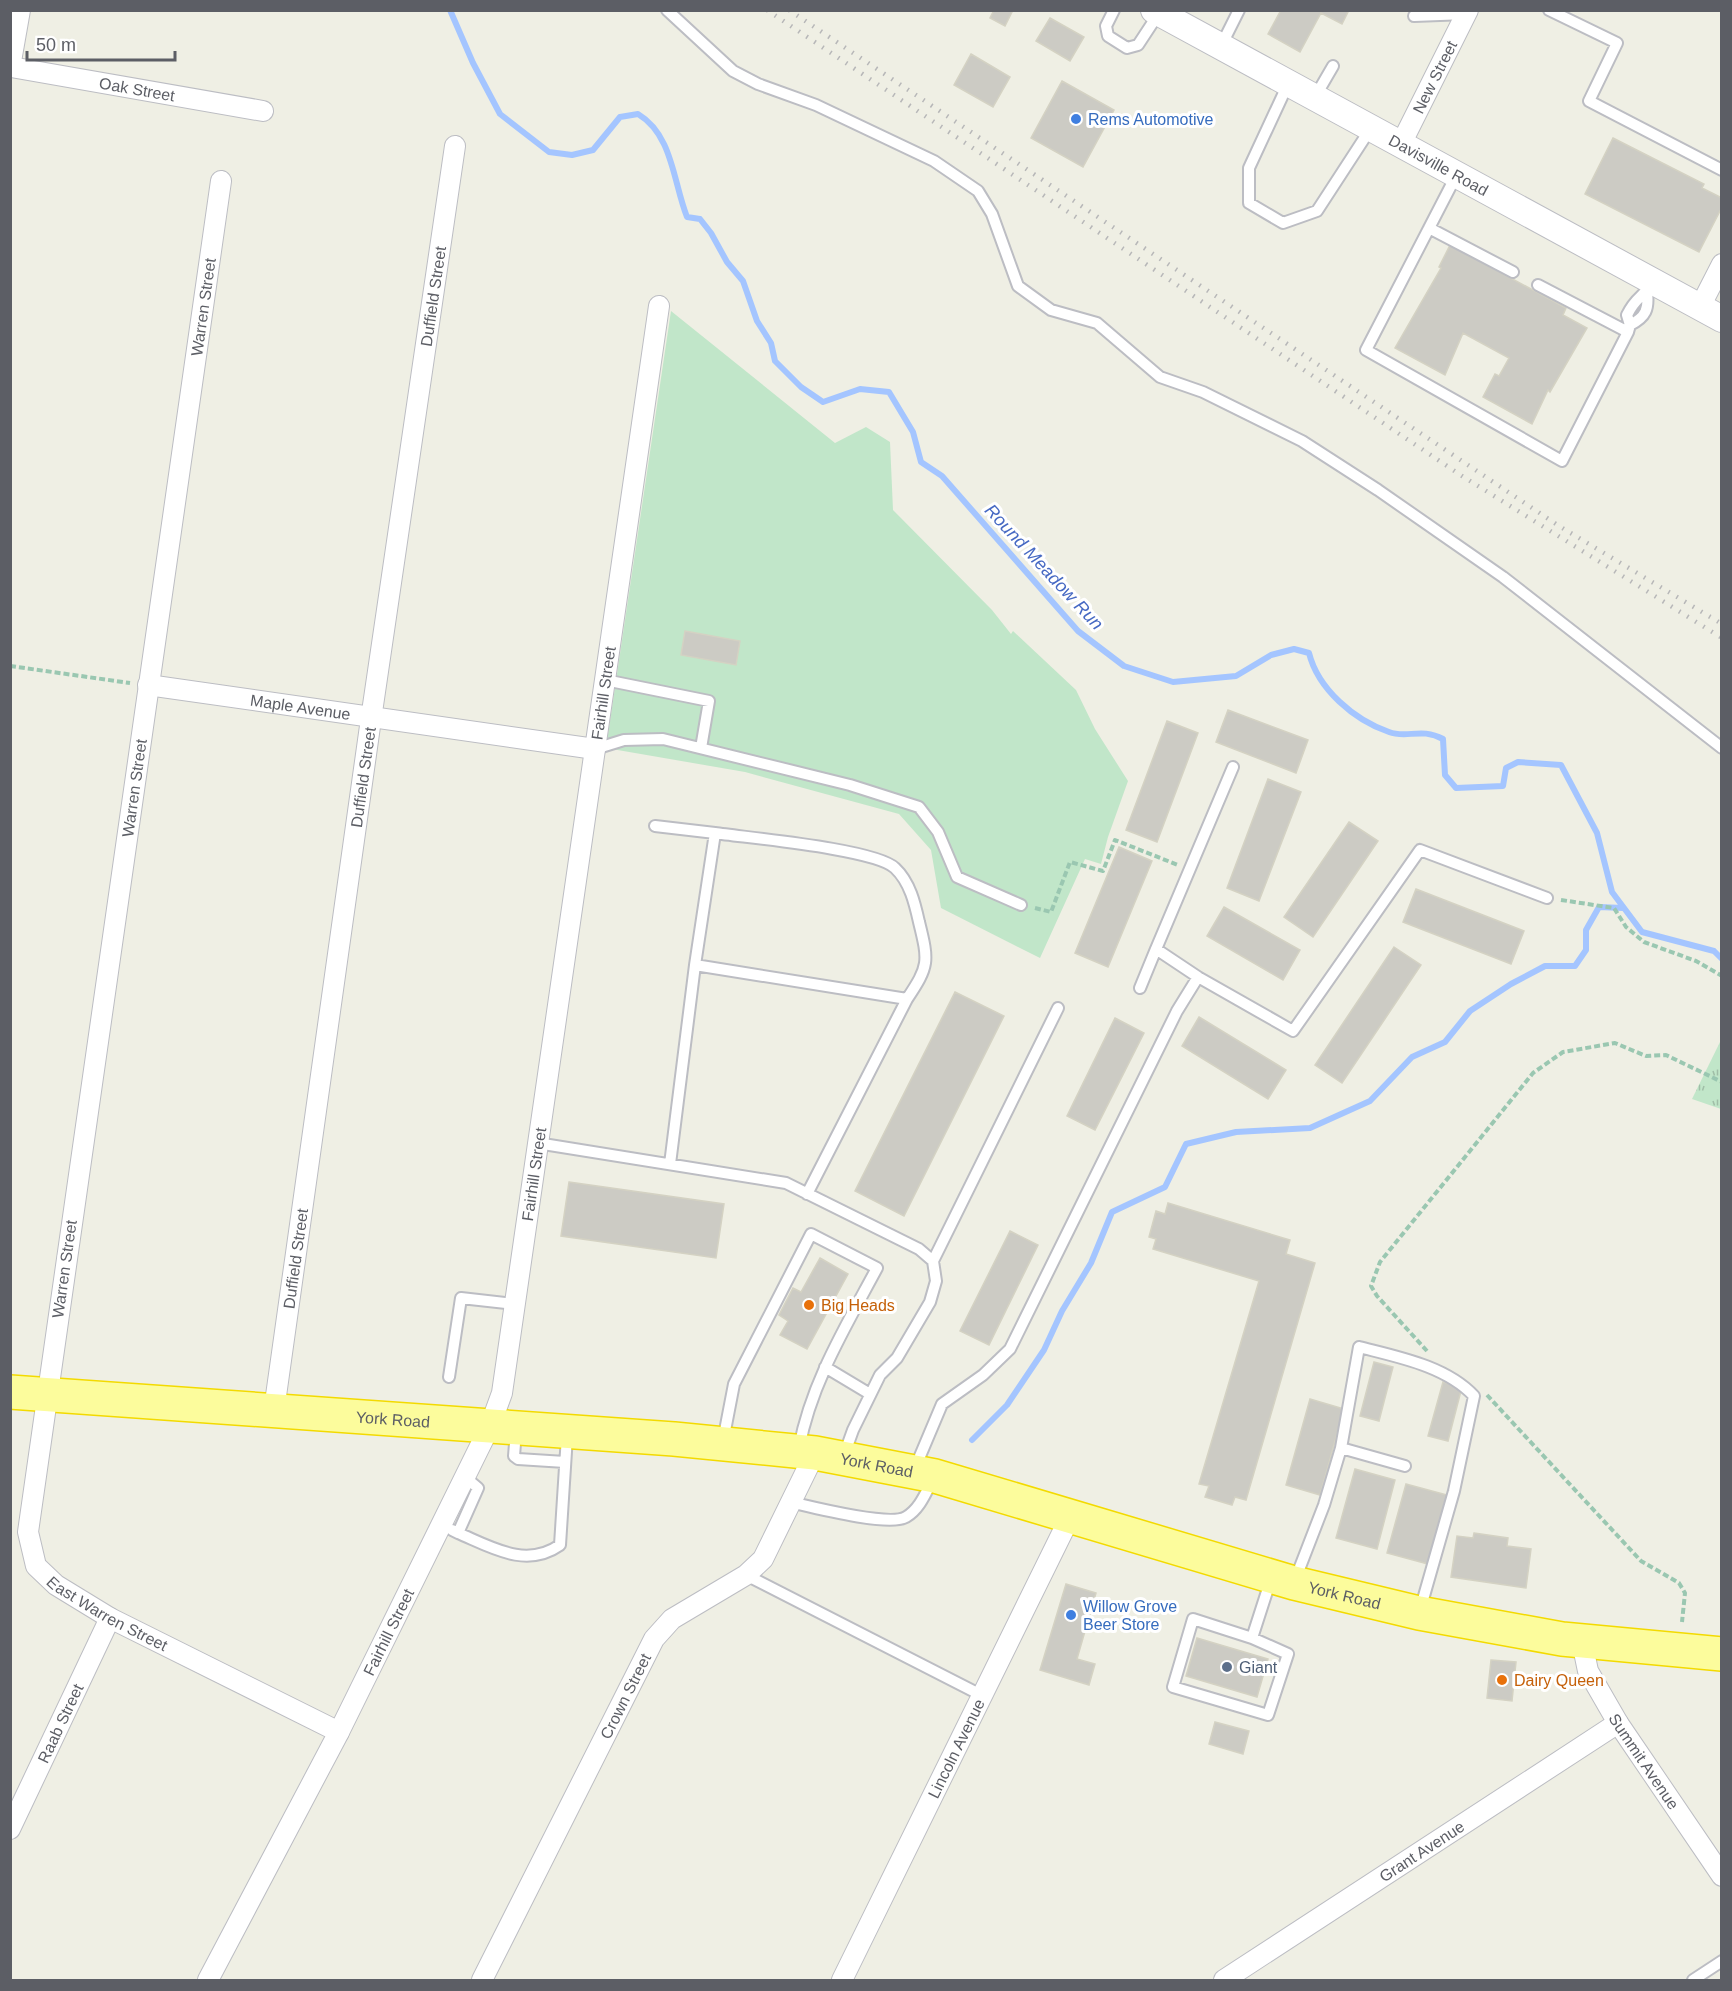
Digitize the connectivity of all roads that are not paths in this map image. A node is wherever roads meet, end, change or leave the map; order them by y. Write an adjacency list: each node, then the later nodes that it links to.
1 (20, 10): 11 (street)
2 (667, 10): 33 (lane)
3 (1114, 10): 6 (lane)
4 (1239, 10): 9 (lane)
5 (1549, 10): 18 (lane)
6 (1156, 12): 9 (street, Davisville Road)
7 (1467, 12): 8 (lane); 16 (street, New Street)
8 (1414, 16)
9 (1221, 46): 12 (street, Davisville Road)
10 (1333, 66): 13 (lane)
11 (10, 67): 14 (street, Oak Street)
12 (1288, 83): 13 (street, Davisville Road); 15 (lane)
13 (1315, 98): 15 (street, Davisville Road)
14 (263, 111)
15 (1371, 128): 16 (street, Davisville Road)
16 (1401, 144): 19 (street, Davisville Road)
17 (455, 146): 31 (street, Duffield Street)
18 (1722, 170)
19 (1457, 174): 21 (lane); 25 (street, Davisville Road)
20 (221, 181): 30 (street, Warren Street)
21 (1429, 228): 23 (lane); 28 (lane)
22 (1722, 264): 27 (street)
23 (1513, 272)
24 (1538, 285): 28 (lane)
25 (1650, 287): 27 (street, Davisville Road); 28 (lane)
26 (659, 306): 29 (street, Fairhill Street)
27 (1711, 313)
28 (1629, 328)
29 (605, 680): 32 (lane); 34 (street, Fairhill Street)
30 (148, 685): 31 (street, Maple Avenue); 55 (street, Warren Street)
31 (371, 719): 34 (street, Maple Avenue); 56 (street, Duffield Street)
32 (701, 748): 34 (lane); 39 (lane)
33 (1722, 748)
34 (595, 749): 46 (street, Fairhill Street)
35 (1233, 767): 40 (lane)
36 (655, 826): 37 (lane)
37 (715, 833): 41 (lane); 44 (lane)
38 (1547, 898): 42 (lane)
39 (1021, 904)
40 (1156, 949): 42 (lane); 43 (lane)
41 (695, 965): 44 (lane); 47 (lane)
42 (1198, 977): 63 (lane)
43 (1140, 988)
44 (907, 999): 48 (lane)
45 (1058, 1008): 49 (lane)
46 (537, 1143): 47 (lane); 50 (street, Fairhill Street)
47 (670, 1164): 48 (lane)
48 (807, 1194): 49 (lane)
49 (933, 1261): 54 (lane)
50 (514, 1304): 52 (lane); 57 (street, Fairhill Street)
51 (825, 1367): 54 (lane); 58 (lane); 61 (lane)
52 (448, 1377)
53 (10, 1392): 55 (highway, York Road)
54 (870, 1394): 61 (lane)
55 (46, 1395): 56 (highway, York Road); 70 (street, East Warren Street)
56 (274, 1410): 57 (highway, York Road)
57 (503, 1427): 59 (highway, York Road); 66 (street, Fairhill Street)
58 (722, 1443): 59 (highway, York Road); 61 (highway, York Road)
59 (566, 1447): 66 (lane)
60 (1341, 1448): 62 (lane); 68 (lane); 69 (lane)
61 (819, 1454): 63 (highway, York Road); 64 (street, Crown Street)
62 (1405, 1466)
63 (924, 1473): 64 (lane); 65 (highway, York Road)
64 (790, 1502): 67 (street, Crown Street)
65 (1071, 1515): 68 (highway, York Road); 74 (street, Lincoln Avenue)
66 (449, 1529): 76 (street, Fairhill Street)
67 (746, 1575): 74 (lane); 81 (street, Crown Street)
68 (1283, 1579): 69 (highway, York Road); 71 (lane)
69 (1419, 1613): 72 (highway, York Road)
70 (110, 1618): 76 (street, East Warren Street); 77 (street, Raab Street)
71 (1252, 1638): 71 (lane)
72 (1582, 1642): 73 (highway, York Road); 75 (street, Summit Avenue)
73 (1722, 1654)
74 (983, 1696): 82 (street, Lincoln Avenue)
75 (1618, 1723): 78 (street, Summit Avenue); 83 (street, Grant Avenue)
76 (339, 1732): 80 (street, Fairhill Street)
77 (10, 1829)
78 (1722, 1876)
79 (1722, 1961): 84 (lane)
80 (208, 1980)
81 (482, 1980)
82 (842, 1980)
83 (1224, 1980)
84 (1693, 1980)

